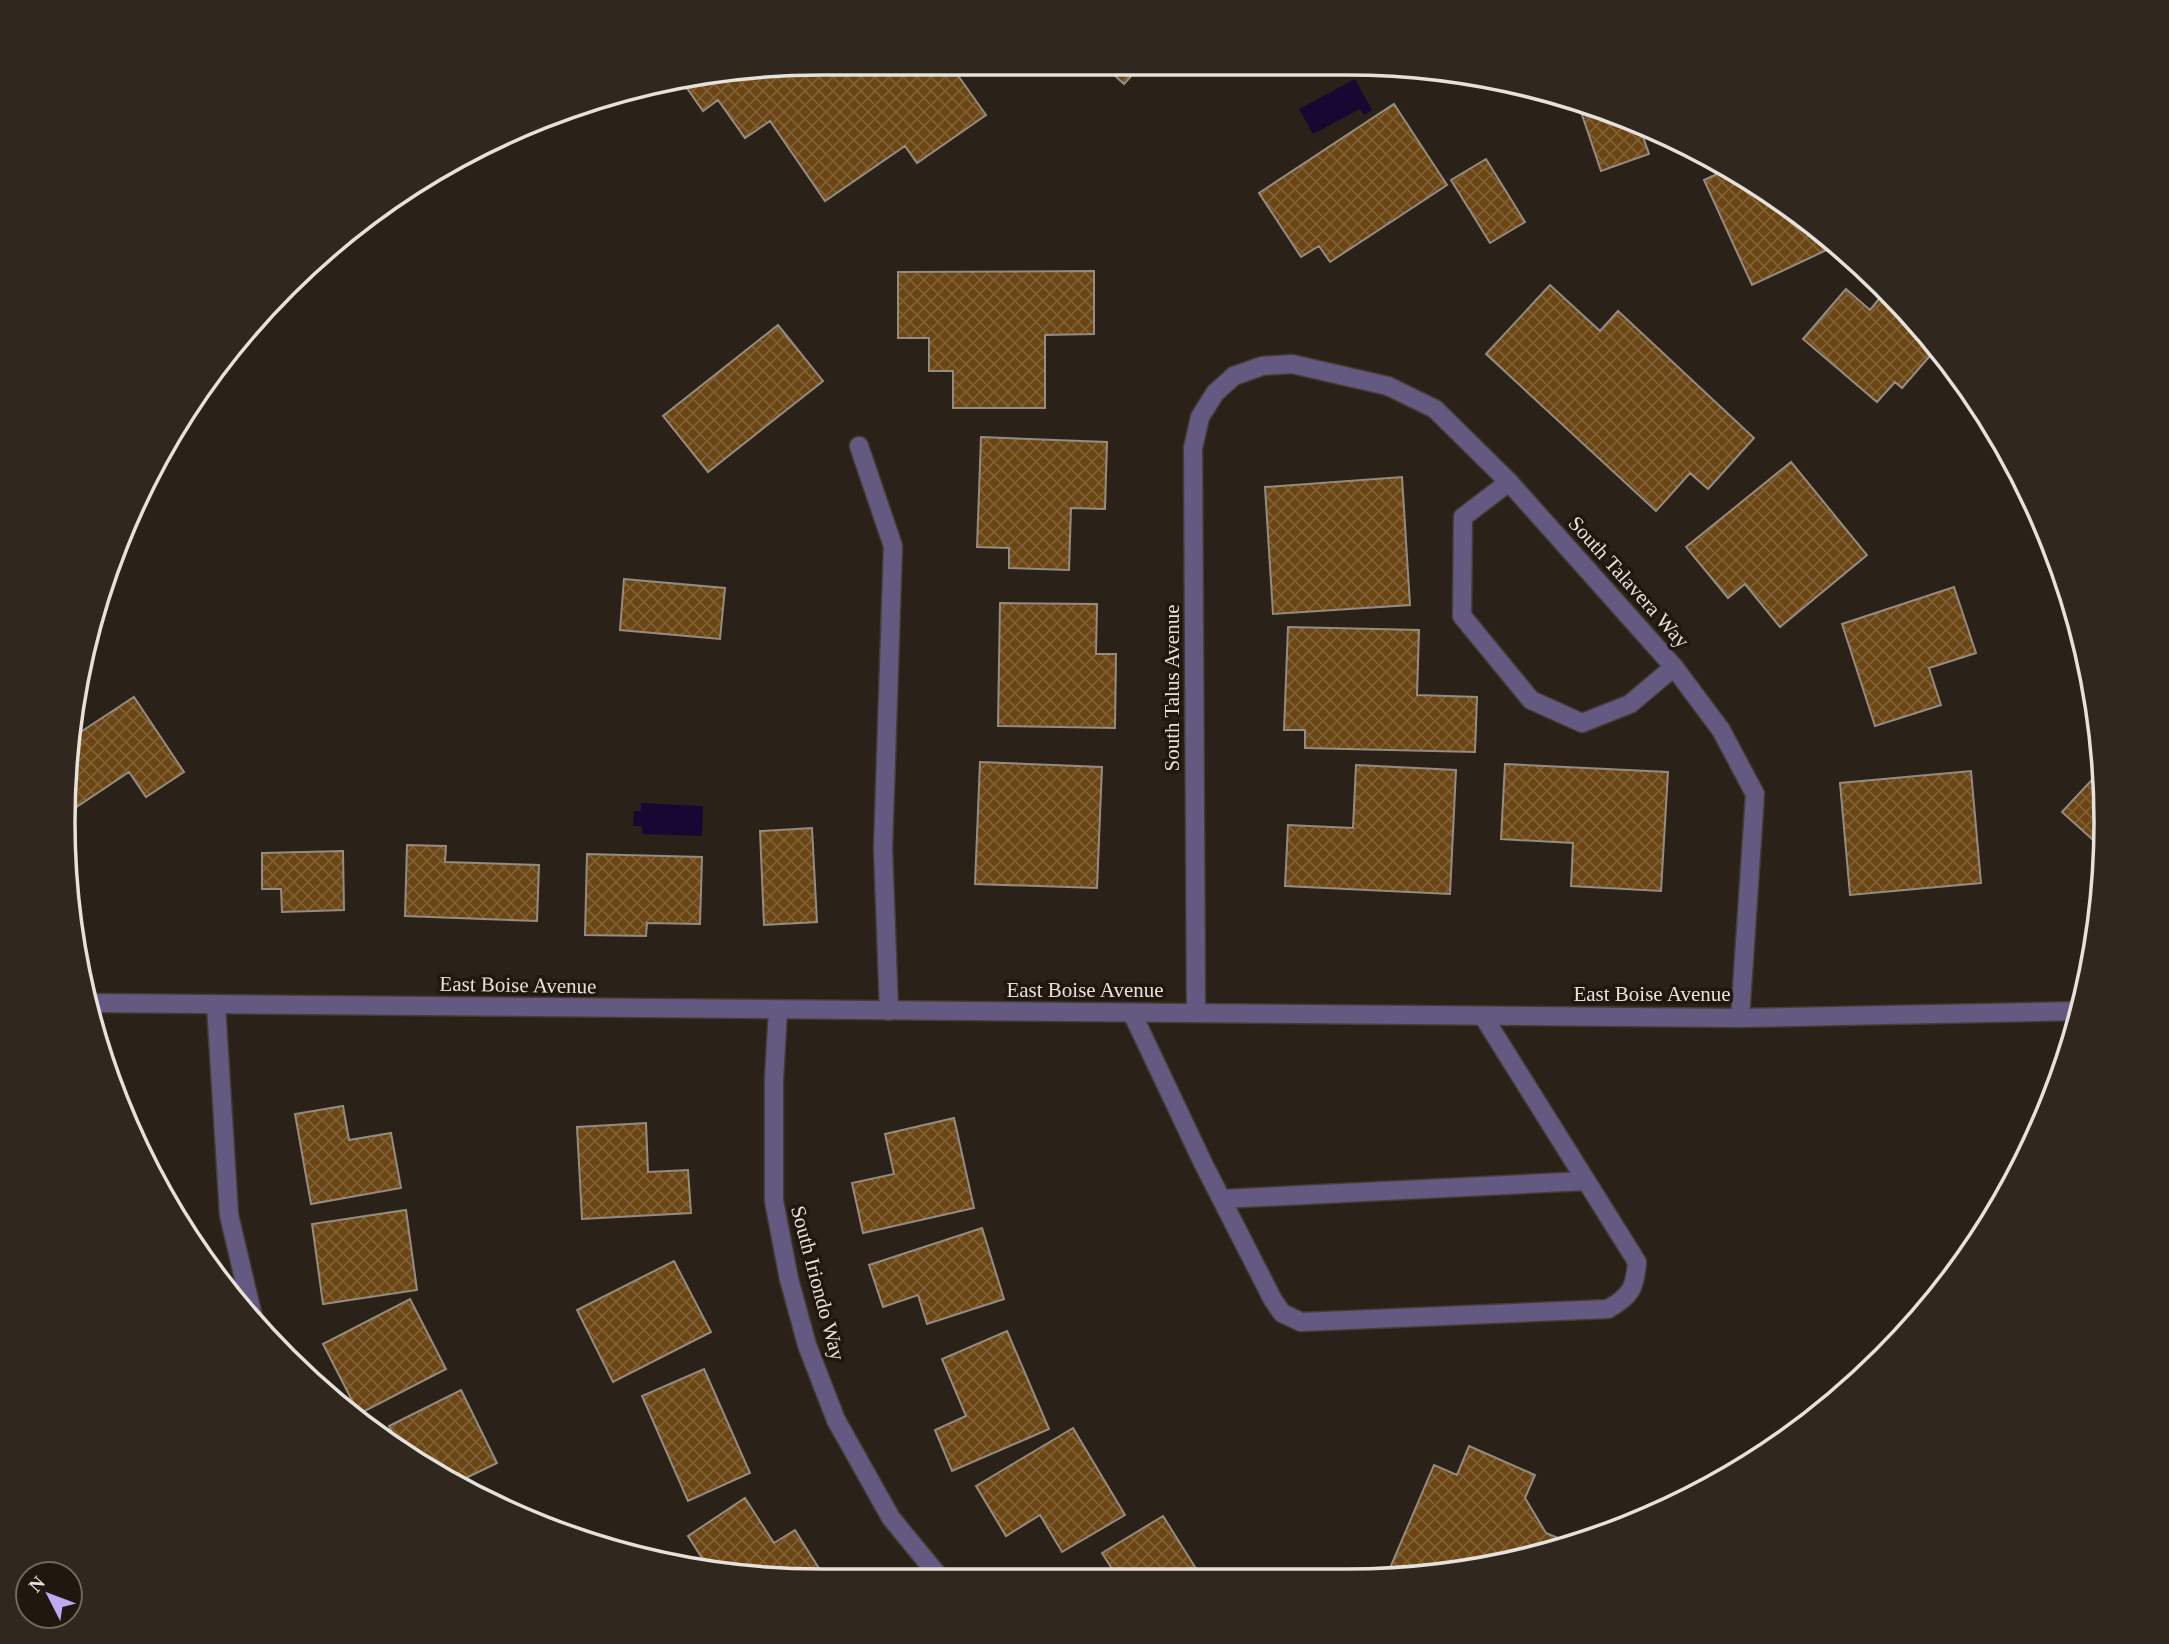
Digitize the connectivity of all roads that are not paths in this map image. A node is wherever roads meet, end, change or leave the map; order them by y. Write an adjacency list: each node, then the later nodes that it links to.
1 (1234, 376): 3 (street, South Talavera Way); 11 (street, South Talus Avenue)
2 (859, 446): 8 (street)
3 (1509, 482): 4 (street, South Talavera Way); 4 (street)
4 (1675, 667): 13 (street, South Talavera Way)
5 (98, 1003): 6 (street, East Boise Avenue)
6 (216, 1004): 7 (street, East Boise Avenue); 16 (street)
7 (778, 1010): 8 (street, East Boise Avenue); 17 (street, South Iriondo Way)
8 (889, 1011): 10 (street, East Boise Avenue)
9 (2069, 1011): 13 (street, East Boise Avenue)
10 (1132, 1013): 11 (street, East Boise Avenue); 15 (street)
11 (1196, 1013): 12 (street, East Boise Avenue)
12 (1483, 1016): 13 (street, East Boise Avenue); 14 (street)
13 (1740, 1018)
14 (1586, 1181): 15 (street); 15 (street)
15 (1222, 1199)
16 (249, 1300)
17 (933, 1569)

